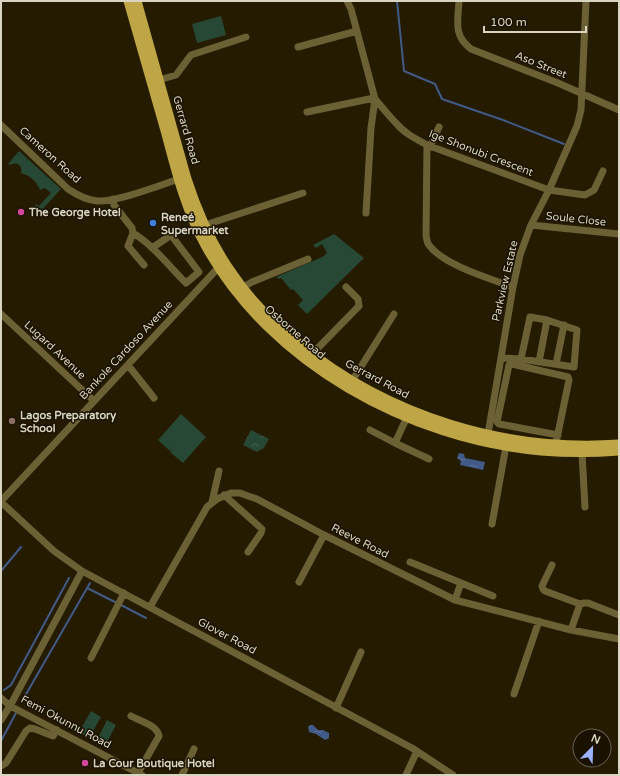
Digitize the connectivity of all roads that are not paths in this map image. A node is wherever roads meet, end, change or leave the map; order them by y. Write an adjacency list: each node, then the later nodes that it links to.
1 (128, 1): 18 (main road, Osborne Road)
2 (137, 1): 9 (main road, Gerrard Road)
3 (347, 1): 6 (street)
4 (459, 1): 10 (street, Aso Street)
5 (586, 1): 10 (street, Parkview Estate)
6 (357, 31): 8 (street); 11 (street)
7 (246, 37): 9 (street)
8 (298, 47)
9 (159, 80): 23 (main road, Gerrard Road)
10 (582, 94): 12 (street, Aso Street); 19 (street, Parkview Estate)
11 (374, 99): 13 (street); 16 (street, Ige Shonubi Crescent); 22 (street)
12 (619, 110)
13 (307, 112)
14 (1, 125): 21 (street, Cameron Road)
15 (438, 127): 16 (street)
16 (428, 146): 19 (street, Ige Shonubi Crescent); 33 (street)
17 (603, 171): 19 (street, Ige Shonubi Crescent)
18 (178, 179): 21 (street, Cameron Road); 30 (main road, Osborne Road)
19 (549, 190): 24 (street, Parkview Estate)
20 (303, 193): 23 (street)
21 (113, 199): 25 (street)
22 (366, 213)
23 (205, 225): 31 (main road, Gerrard Road)
24 (531, 225): 26 (street, Soule Close); 33 (street, Parkview Estate)
25 (133, 233): 27 (street); 29 (street)
26 (619, 234)
27 (152, 248): 27 (street)
28 (308, 258): 31 (street)
29 (144, 265)
30 (218, 268): 43 (street, Bankole Cardoso Avenue); 47 (main road, Osborne Road)
31 (242, 287): 38 (main road, Gerrard Road)
32 (346, 287): 38 (street)
33 (513, 287): 39 (street, Parkview Estate)
34 (1, 314): 46 (street, Lugard Avenue)
35 (394, 314): 44 (street)
36 (547, 320): 37 (street); 40 (street); 41 (street)
37 (564, 325): 42 (street); 42 (street)
38 (312, 354): 44 (main road, Gerrard Road)
39 (502, 358): 40 (street); 49 (street, Parkview Estate)
40 (521, 359): 41 (street)
41 (539, 362): 42 (street)
42 (556, 364)
43 (128, 365): 45 (street); 46 (street, Bankole Cardoso Avenue)
44 (352, 381): 49 (main road, Gerrard Road)
45 (154, 398)
46 (94, 401): 59 (street, Bankole Cardoso Avenue)
47 (406, 417): 51 (street); 53 (main road, Osborne Road)
48 (370, 430): 51 (street)
49 (488, 434): 50 (main road, Gerrard Road)
50 (557, 439): 50 (street); 52 (main road, Gerrard Road)
51 (395, 443): 56 (street)
52 (619, 444)
53 (506, 446): 55 (main road, Osborne Road); 62 (street)
54 (619, 451): 55 (main road, Osborne Road)
55 (582, 452): 61 (street)
56 (429, 459)
57 (219, 471): 60 (street)
58 (224, 495): 60 (street); 63 (street, Reeve Road); 64 (street)
59 (1, 501): 67 (street, Glover Road)
60 (212, 502): 74 (street)
61 (585, 507)
62 (492, 524)
63 (324, 535): 68 (street); 72 (street, Reeve Road)
64 (248, 552)
65 (410, 562): 69 (street)
66 (552, 565): 73 (street)
67 (82, 571): 70 (street, Glover Road); 83 (street)
68 (299, 582)
69 (461, 583): 71 (street); 72 (street)
70 (124, 593): 74 (street, Glover Road); 80 (street)
71 (494, 596)
72 (455, 600): 76 (street, Reeve Road)
73 (580, 604): 75 (street); 77 (street)
74 (150, 607): 84 (street, Glover Road)
75 (619, 615)
76 (539, 621): 77 (street, Reeve Road); 81 (street)
77 (571, 630): 78 (street, Reeve Road)
78 (619, 639)
79 (361, 652): 84 (street)
80 (91, 658)
81 (514, 694)
82 (1, 698): 83 (street, Femi Okunnu Road)
83 (10, 706): 86 (street); 87 (street, Femi Okunnu Road)
84 (336, 708): 89 (street, Glover Road)
85 (131, 716): 91 (street)
86 (1, 720)
87 (57, 730): 90 (street); 91 (street, Femi Okunnu Road)
88 (194, 749): 92 (street)
89 (417, 751): 93 (street); 94 (street, Glover Road)
90 (1, 766)
91 (140, 774)
92 (182, 775)
93 (406, 775)
94 (453, 775)

